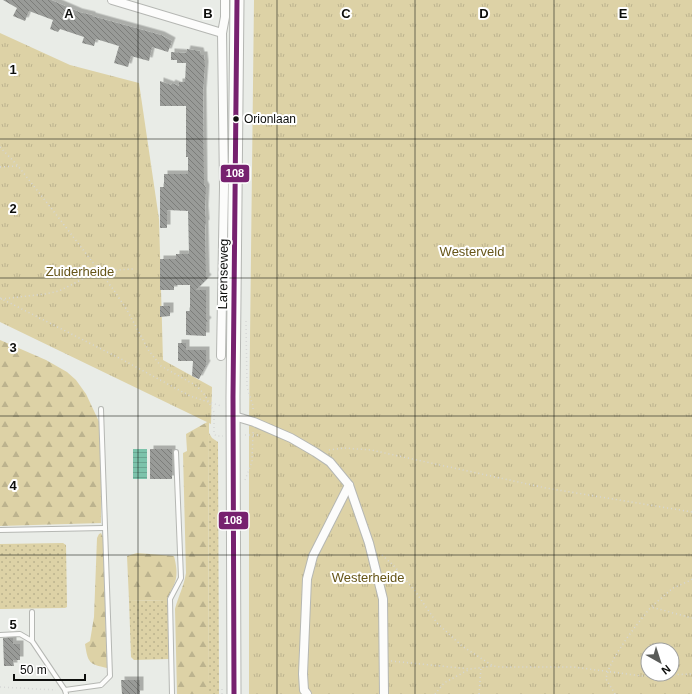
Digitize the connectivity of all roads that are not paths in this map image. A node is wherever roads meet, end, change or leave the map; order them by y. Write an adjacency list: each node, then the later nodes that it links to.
1 (112, 0): 4 (street)
2 (224, 0): 4 (street, Larenseweg)
3 (237, 0): 7 (main road, Larenseweg)
4 (222, 33): 5 (street, Larenseweg)
5 (221, 356)
6 (101, 409): 10 (lane)
7 (234, 416): 9 (street); 17 (main road, Larenseweg)
8 (176, 452): 16 (lane)
9 (349, 485): 18 (street); 19 (street)
10 (104, 528): 11 (lane); 15 (lane)
11 (0, 530)
12 (32, 612): 14 (lane)
13 (0, 635): 14 (lane)
14 (32, 641): 15 (lane)
15 (66, 692)
16 (172, 694)
17 (234, 694)
18 (307, 694)
19 (384, 694)

